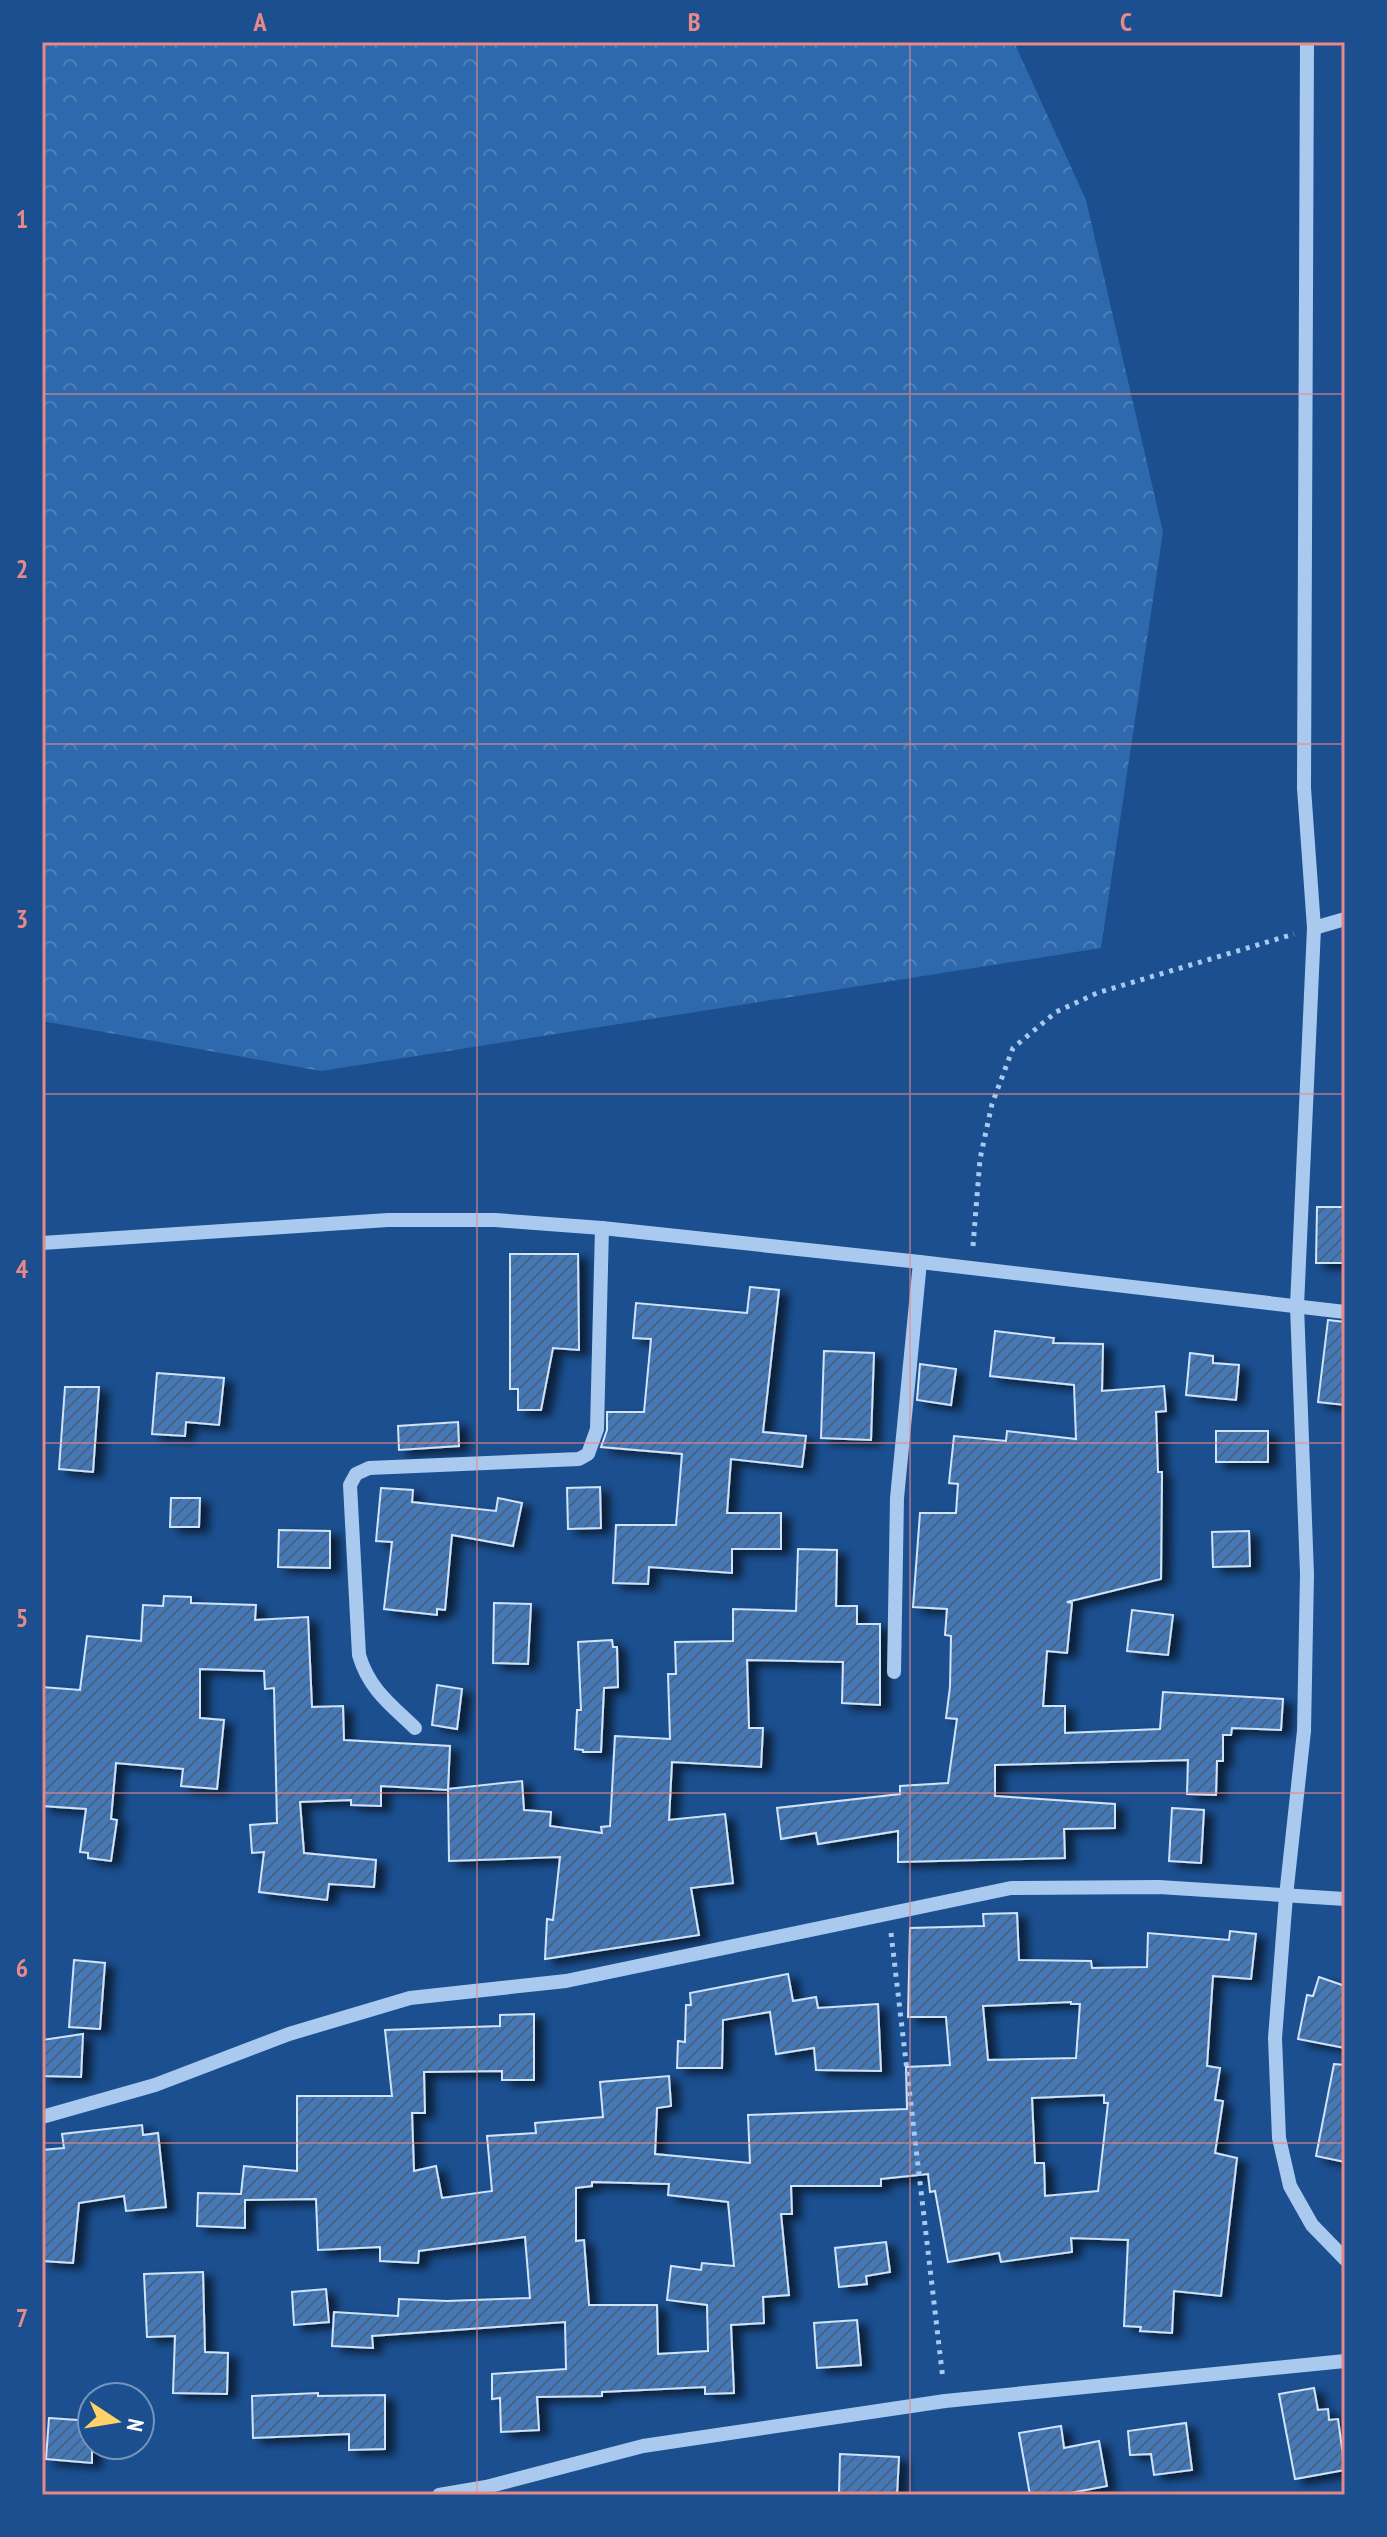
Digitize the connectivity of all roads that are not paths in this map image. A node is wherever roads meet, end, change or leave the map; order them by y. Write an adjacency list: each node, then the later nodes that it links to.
1 (1307, 42): 3 (street)
2 (1345, 919): 3 (street)
3 (1314, 928): 7 (street)
4 (602, 1228): 5 (street); 6 (street); 10 (street)
5 (42, 1243)
6 (920, 1262): 7 (street); 9 (street)
7 (1297, 1306): 8 (street); 11 (street)
8 (1345, 1312)
9 (894, 1672)
10 (415, 1728)
11 (1286, 1896): 12 (street); 13 (street); 14 (street)
12 (1345, 1899)
13 (42, 2117)
14 (1345, 2259)
15 (1345, 2361): 16 (street)
16 (439, 2495)

